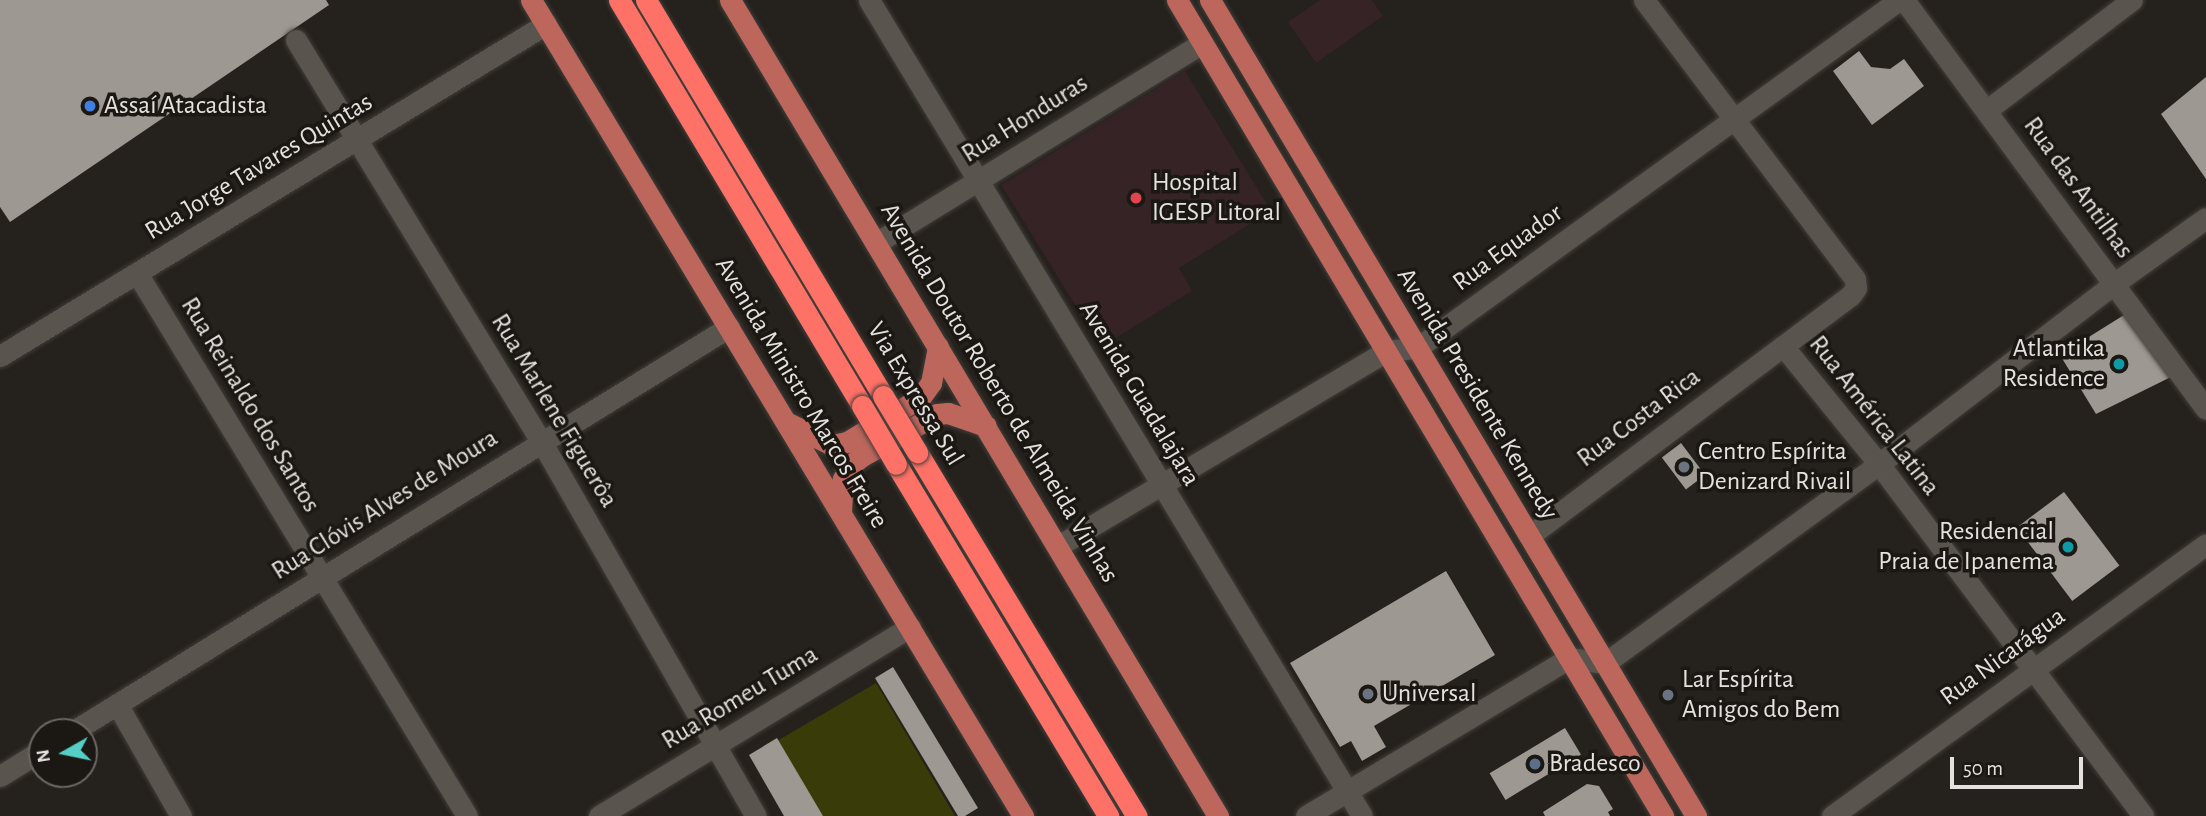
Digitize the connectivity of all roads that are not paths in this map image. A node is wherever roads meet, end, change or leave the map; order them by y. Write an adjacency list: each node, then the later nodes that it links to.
1 (531, 0): 12 (main road, Avenida Ministro Marcos Freire)
2 (618, 0): 55 (highway, Via Expressa Sul, bridge)
3 (646, 0): 56 (highway, Via Expressa Sul, bridge)
4 (730, 0): 20 (main road, Avenida Doutor Roberto de Almeida Vinhas)
5 (869, 0): 18 (street, Avenida Guadalajara)
6 (1177, 0): 14 (main road)
7 (1210, 0): 26 (main road, Avenida Presidente Kennedy)
8 (1644, 0): 16 (street, Rua América Latina)
9 (1899, 0): 16 (street, Rua Equador)
10 (1904, 0): 15 (street, Rua das Antilhas)
11 (2132, 0): 15 (street)
12 (546, 24): 17 (street, Rua Jorge Tavares Quintas); 23 (main road, Avenida Ministro Marcos Freire)
13 (296, 40): 17 (street, Rua Marlene Figuerôa)
14 (1203, 43): 18 (street, Rua Honduras); 27 (main road)
15 (1987, 110): 22 (street, Rua das Antilhas)
16 (1735, 119): 24 (street, Rua América Latina); 26 (street, Rua Equador)
17 (357, 141): 21 (street, Rua Jorge Tavares Quintas); 32 (street, Rua Marlene Figuerôa)
18 (978, 181): 20 (street, Rua Honduras); 34 (street, Avenida Guadalajara)
19 (2206, 218): 22 (street)
20 (876, 243): 25 (main road, Avenida Doutor Roberto de Almeida Vinhas)
21 (137, 274): 28 (street, Rua Jorge Tavares Quintas); 39 (street, Rua Reinaldo dos Santos)
22 (2112, 285): 29 (street, Rua das Antilhas); 33 (street)
23 (729, 327): 30 (main road, Avenida Ministro Marcos Freire); 32 (street, Rua Clóvis Alves de Moura)
24 (1783, 346): 33 (street, Rua América Latina); 36 (street, Rua Costa Rica)
25 (938, 347): 30 (main road); 31 (main road, Avenida Doutor Roberto de Almeida Vinhas)
26 (1417, 348): 27 (street); 36 (main road, Avenida Presidente Kennedy)
27 (1386, 351): 34 (street); 41 (main road)
28 (0, 356)
29 (2206, 410)
30 (786, 422): 35 (main road, Avenida Ministro Marcos Freire)
31 (986, 426): 35 (main road); 38 (main road, Avenida Doutor Roberto de Almeida Vinhas)
32 (541, 441): 39 (street, Rua Clóvis Alves de Moura); 46 (street, Rua Marlene Figuerôa)
33 (1879, 464): 42 (street); 43 (street, Rua América Latina)
34 (1161, 484): 38 (street); 49 (street, Avenida Guadalajara)
35 (841, 513): 40 (main road, Avenida Ministro Marcos Freire)
36 (1529, 536): 42 (main road, Avenida Presidente Kennedy)
37 (2206, 544): 43 (street, Rua Nicarágua)
38 (1058, 546): 57 (main road, Avenida Doutor Roberto de Almeida Vinhas)
39 (321, 577): 44 (street, Rua Clóvis Alves de Moura); 51 (street, Rua Reinaldo dos Santos)
40 (910, 627): 46 (street, Rua Romeu Tuma); 54 (main road, Avenida Ministro Marcos Freire)
41 (1569, 658): 42 (street); 49 (street); 60 (main road)
42 (1605, 663): 61 (main road, Avenida Presidente Kennedy)
43 (2032, 670): 62 (street, Rua Nicarágua); 63 (street, Rua América Latina)
44 (117, 704): 45 (street, Rua Clóvis Alves de Moura); 50 (street)
45 (94, 718)
46 (716, 745): 52 (street, Rua Romeu Tuma); 53 (street, Rua Marlene Figuerôa)
47 (28, 759): 48 (street)
48 (0, 776)
49 (1347, 792): 58 (street); 59 (street, Avenida Guadalajara)
50 (181, 816)
51 (467, 816)
52 (599, 816)
53 (756, 816)
54 (1023, 816)
55 (1108, 816)
56 (1137, 816)
57 (1218, 816)
58 (1306, 816)
59 (1362, 816)
60 (1663, 816)
61 (1696, 816)
62 (1832, 816)
63 (2143, 816)

